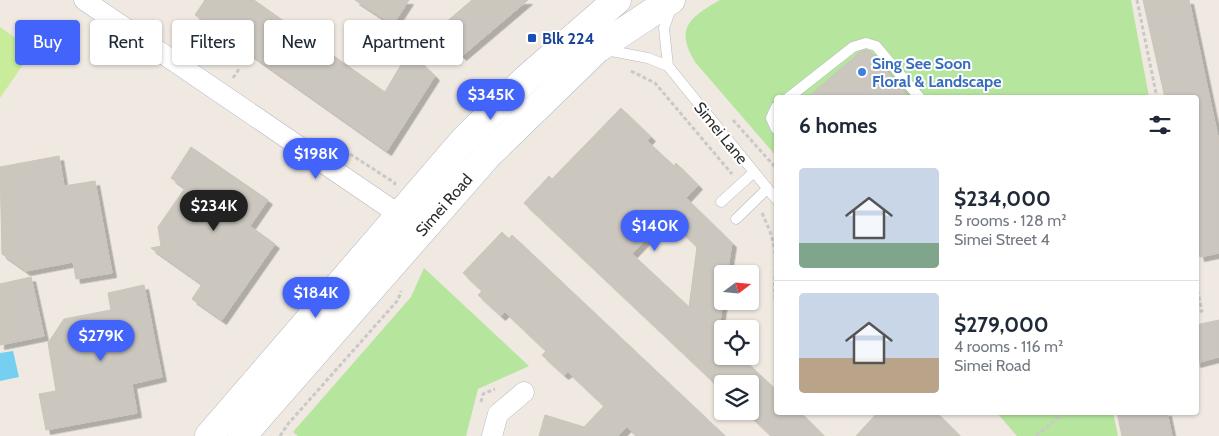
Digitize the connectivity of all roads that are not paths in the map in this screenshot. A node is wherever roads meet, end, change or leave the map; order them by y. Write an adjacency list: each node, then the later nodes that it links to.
1 (84, 0): 16 (street)
2 (617, 0): 16 (main road, Simei Road)
3 (671, 0): 5 (main road, Simei Road)
4 (675, 0): 6 (lane)
5 (597, 49): 6 (lane); 16 (main road, Simei Road)
6 (668, 66): 11 (lane, Simei Lane)
7 (792, 95): 8 (lane)
8 (917, 95)
9 (774, 111): 10 (lane)
10 (774, 125)
11 (754, 172): 12 (lane, Simei Lane); 14 (lane)
12 (767, 189): 13 (lane, Simei Lane); 15 (lane)
13 (774, 197)
14 (721, 202)
15 (736, 219)
16 (411, 222): 18 (main road, Simei Road); 19 (main road, Simei Road)
17 (524, 392): 20 (street)
18 (209, 436)
19 (242, 436)
20 (492, 436)

